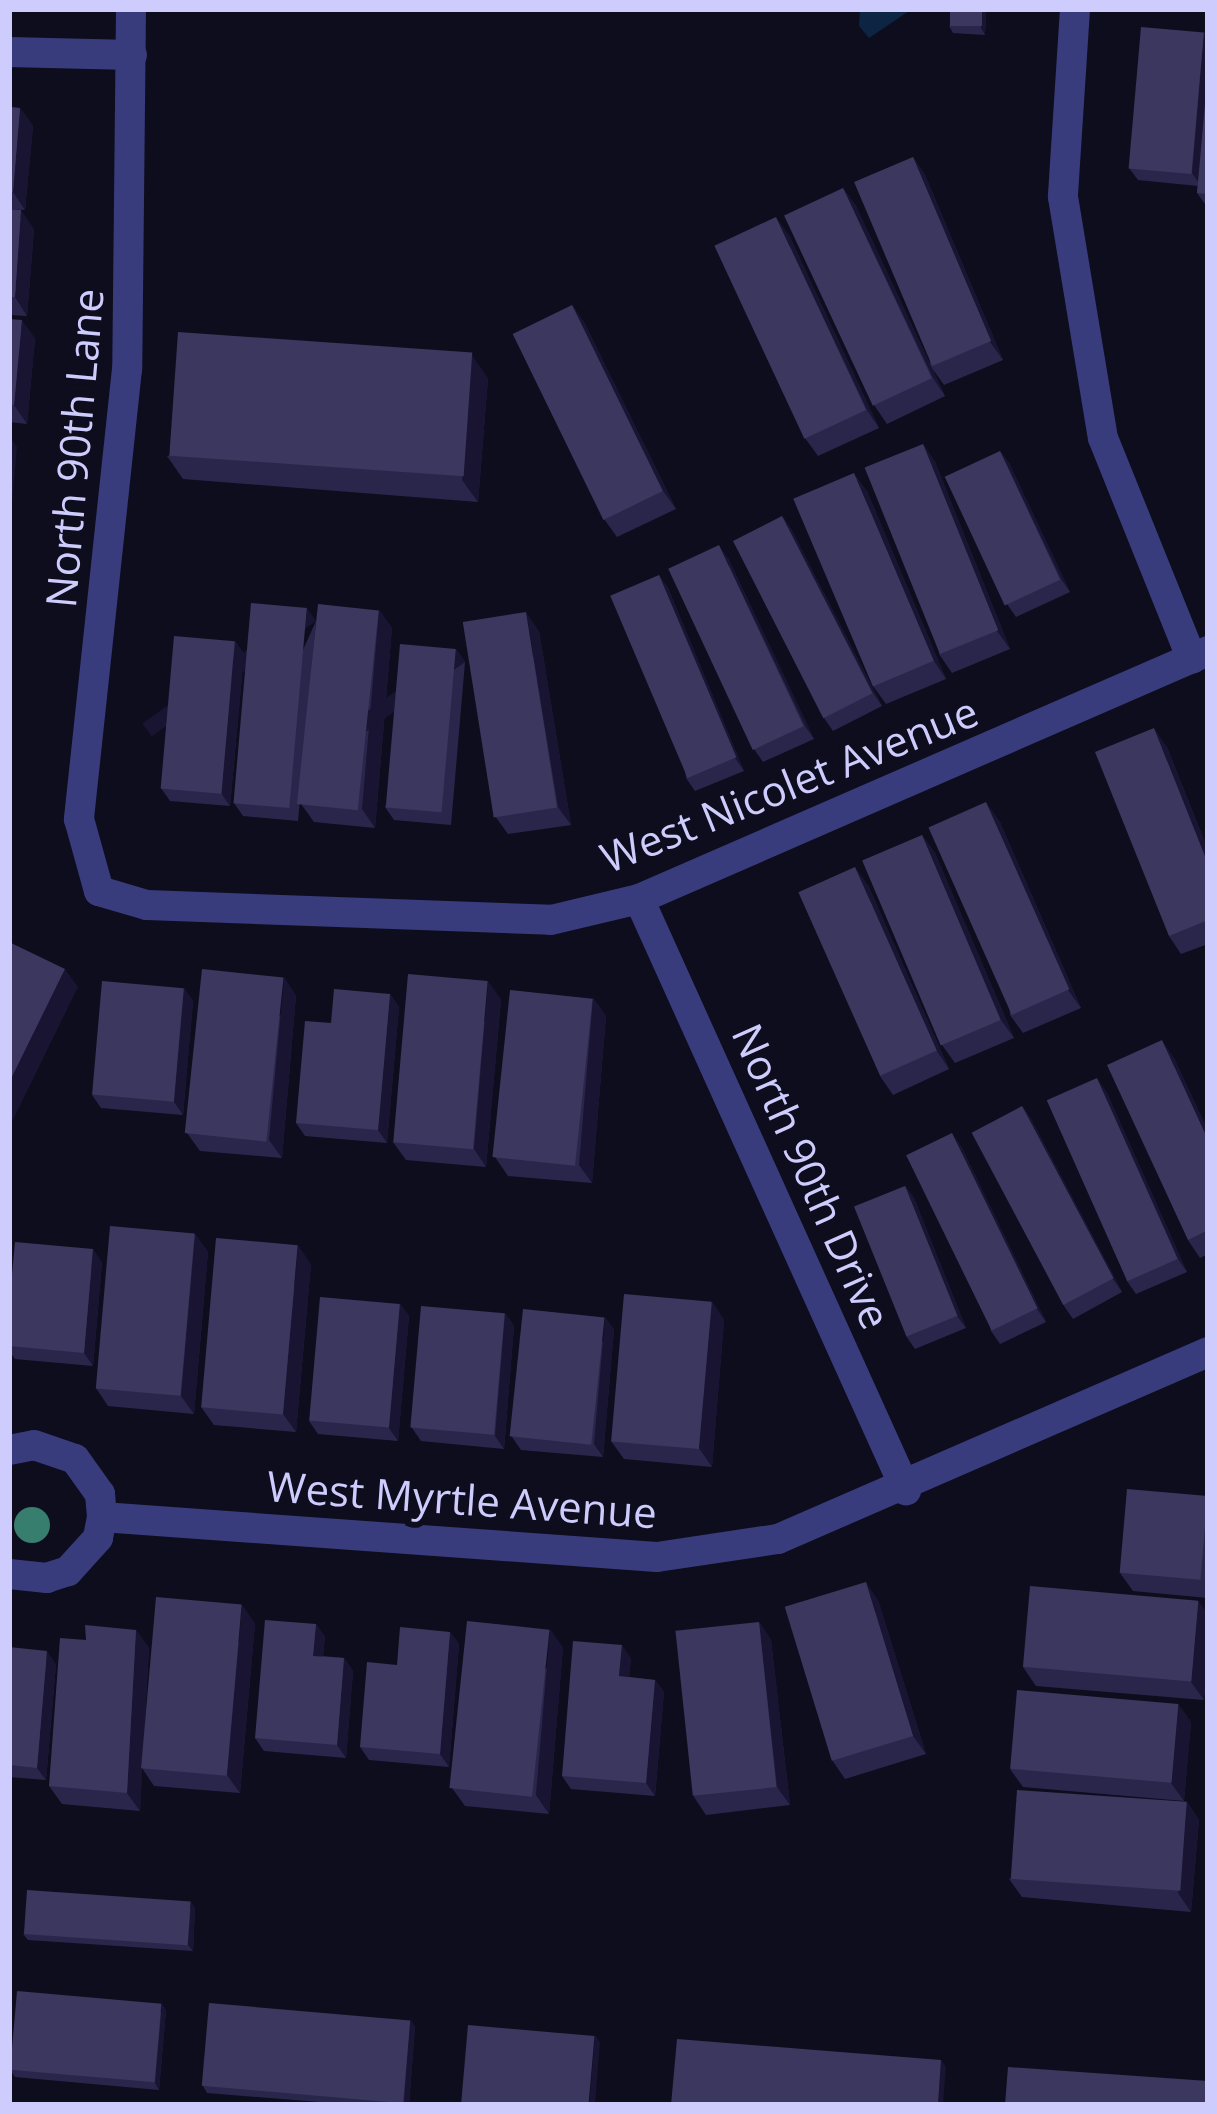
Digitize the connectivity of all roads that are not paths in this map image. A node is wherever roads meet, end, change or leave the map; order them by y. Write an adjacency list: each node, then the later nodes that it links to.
1 (131, 9): 4 (street, North 90th Lane)
2 (1075, 9): 5 (street)
3 (9, 52): 4 (street)
4 (132, 55): 6 (street, North 90th Lane)
5 (1200, 655): 7 (street, West Nicolet Avenue)
6 (99, 891): 7 (street, West Nicolet Avenue)
7 (640, 898): 10 (street, North 90th Drive)
8 (1208, 1352): 10 (street, West Myrtle Avenue)
9 (9, 1450): 11 (street)
10 (906, 1490): 11 (street, West Myrtle Avenue)
11 (102, 1517): 12 (street)
12 (9, 1574)

